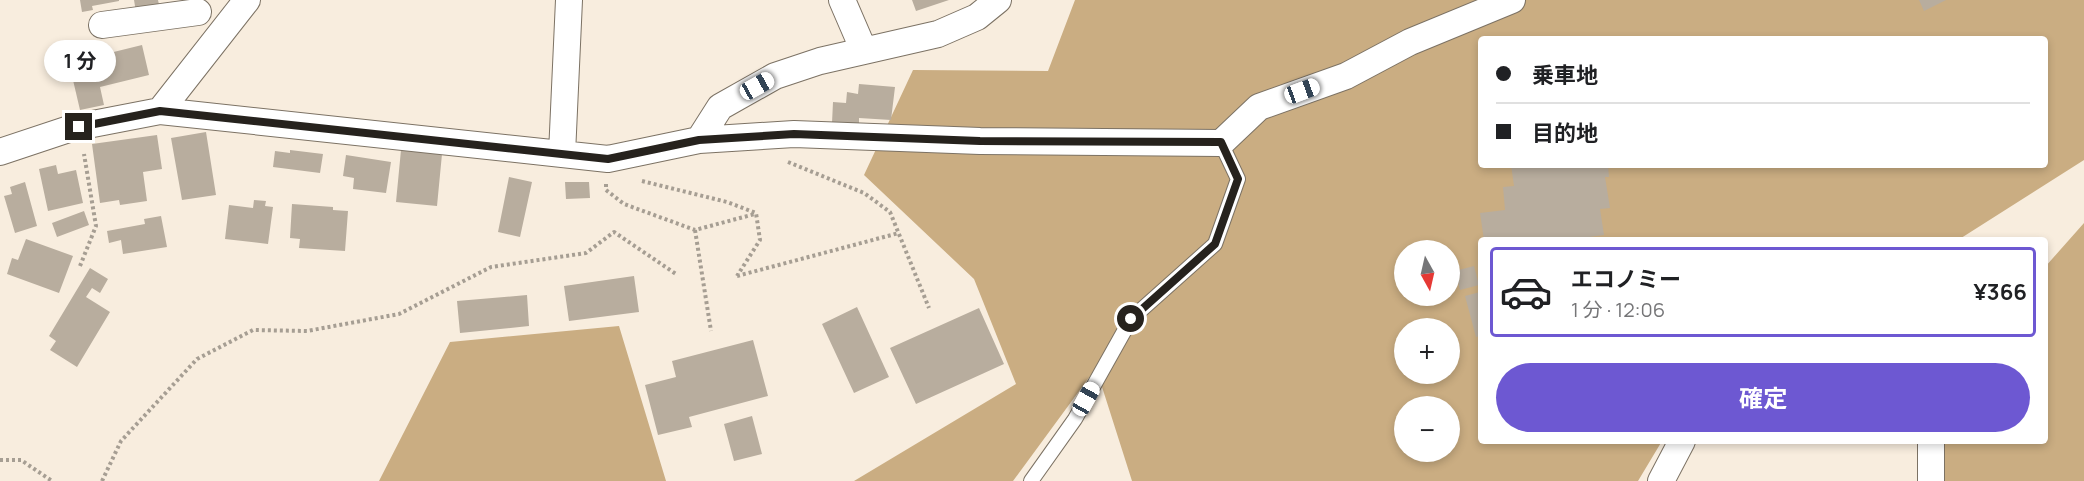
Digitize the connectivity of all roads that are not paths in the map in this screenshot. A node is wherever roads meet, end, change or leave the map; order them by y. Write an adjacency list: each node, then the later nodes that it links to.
1 (247, 0): 8 (street)
2 (569, 0): 14 (street)
3 (842, 0): 9 (street)
4 (998, 0): 9 (street)
5 (1512, 0): 12 (street)
6 (194, 6): 7 (street); 8 (street)
7 (102, 25)
8 (224, 29): 10 (street)
9 (864, 51): 11 (street)
10 (160, 111): 13 (street); 14 (street)
11 (699, 140): 12 (street); 14 (street)
12 (1221, 142): 17 (lane)
13 (0, 152)
14 (562, 154)
15 (1680, 444): 18 (street)
16 (1930, 444): 19 (street)
17 (1031, 481)
18 (1661, 481)
19 (1931, 481)

